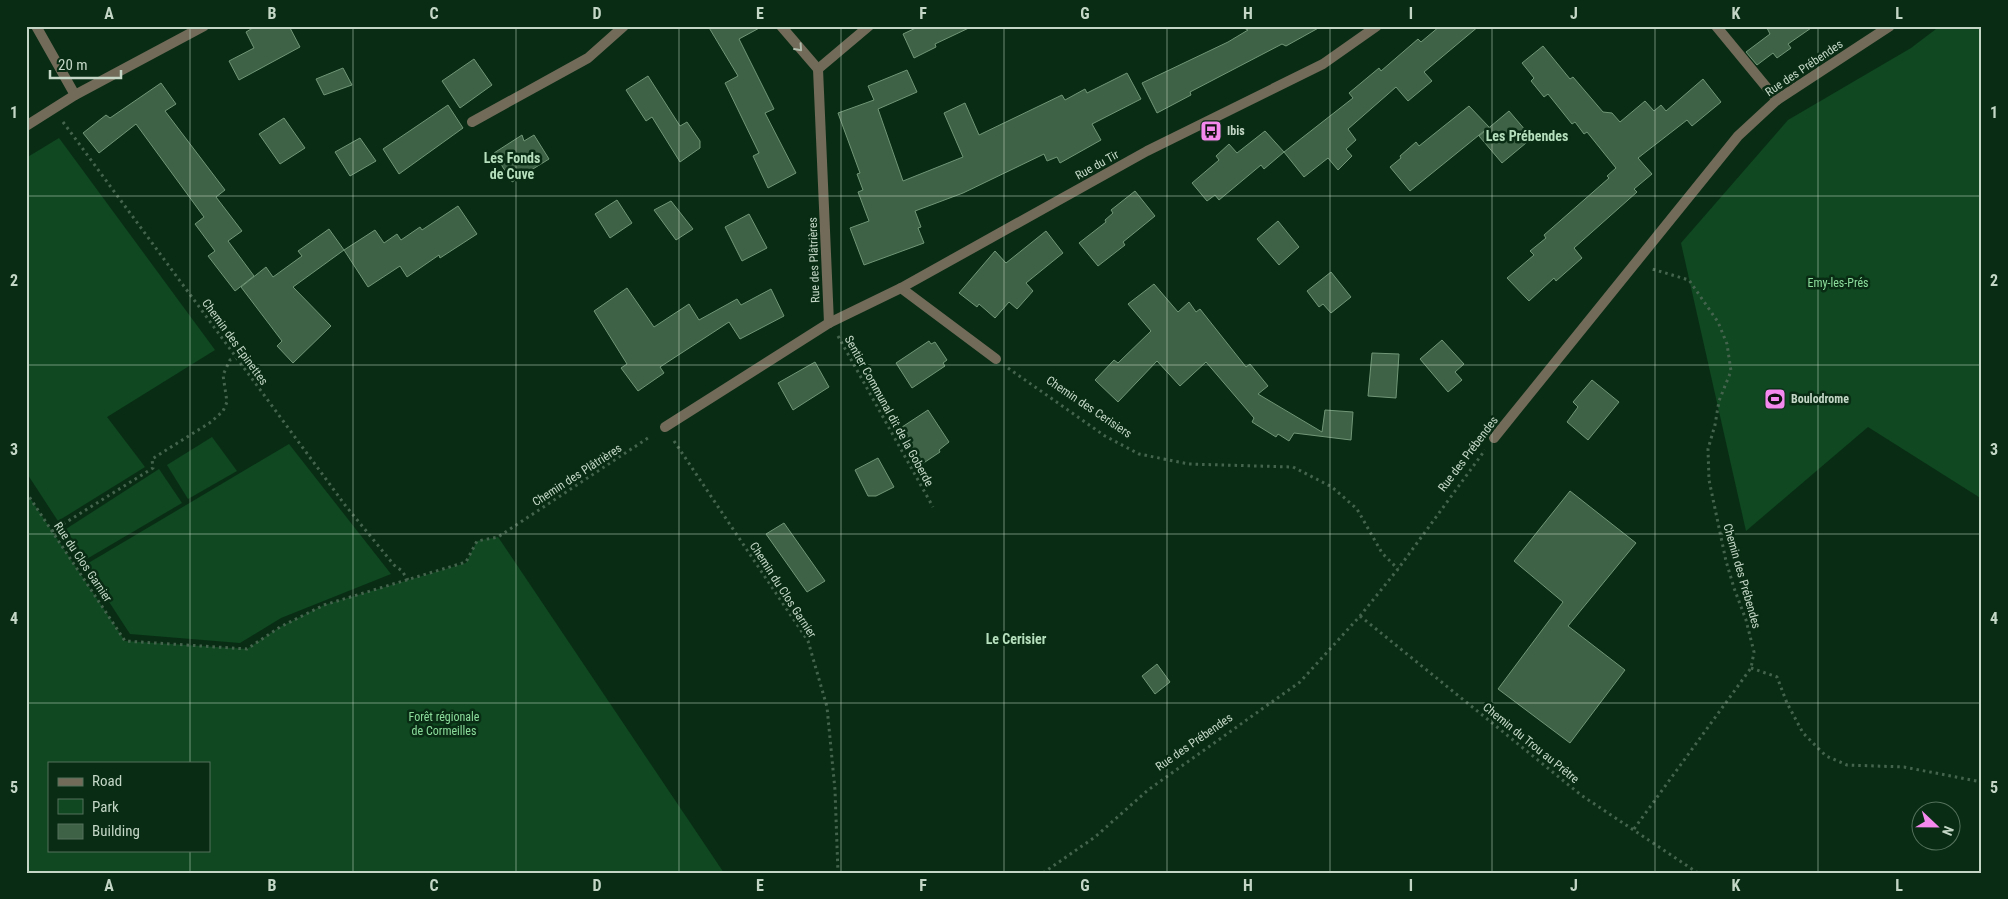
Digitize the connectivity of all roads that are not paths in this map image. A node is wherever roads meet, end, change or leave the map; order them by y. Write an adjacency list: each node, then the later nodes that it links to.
1 (36, 26): 10 (street)
2 (204, 26): 10 (street)
3 (624, 26): 12 (street)
4 (781, 26): 9 (street, one-way to 9)
5 (869, 26): 9 (street)
6 (1377, 26): 14 (street, Rue du Tir)
7 (1716, 26): 11 (street)
8 (1890, 26): 11 (street, Rue des Prébendes)
9 (818, 69): 15 (street, Rue des Plâtrières)
10 (75, 96): 13 (street)
11 (1777, 100): 18 (street, Rue des Prébendes)
12 (472, 122)
13 (26, 126)
14 (901, 288): 15 (street, Rue du Tir); 16 (street)
15 (829, 323): 17 (street)
16 (996, 359)
17 (665, 427)
18 (1494, 438)

